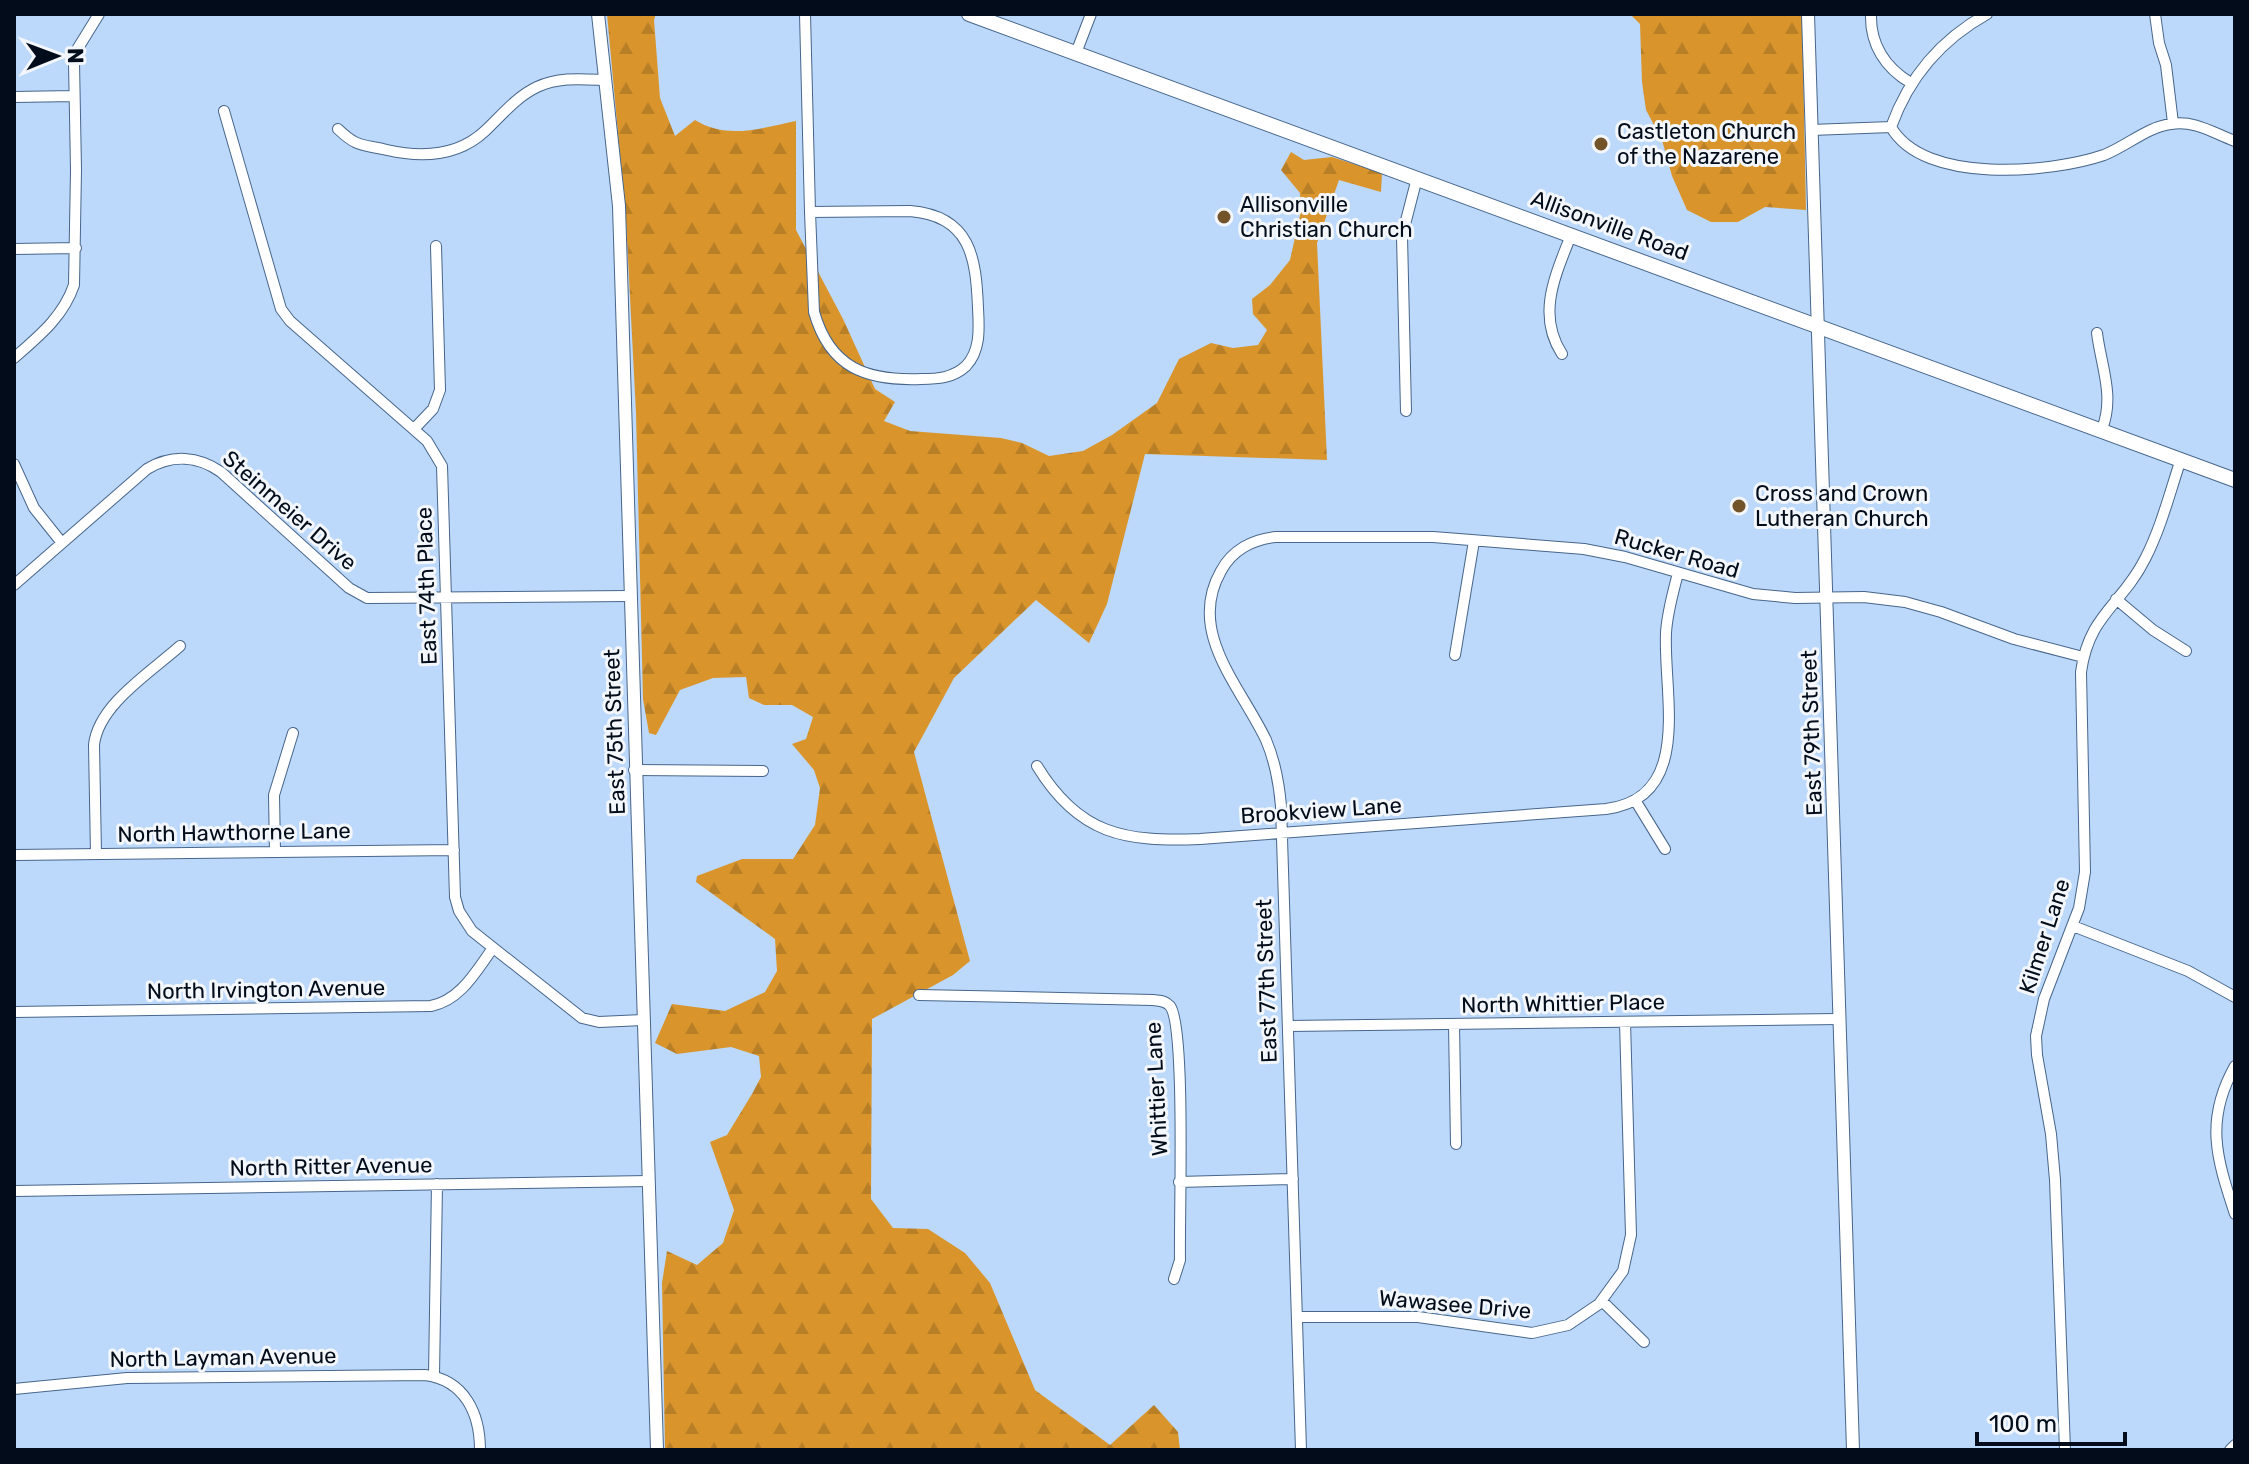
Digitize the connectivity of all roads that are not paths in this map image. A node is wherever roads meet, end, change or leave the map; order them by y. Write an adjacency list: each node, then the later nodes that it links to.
1 (99, 14): 13 (street)
2 (598, 14): 11 (street, East 75th Street)
3 (805, 14): 22 (street)
4 (969, 14): 10 (main road, Allisonville Road)
5 (1091, 14): 10 (street)
6 (1808, 14): 19 (street, East 79th Street)
7 (1871, 14): 12 (street)
8 (1987, 14): 12 (street)
9 (2155, 14): 16 (street)
10 (1076, 53): 21 (main road, Allisonville Road)
11 (604, 80): 18 (street); 42 (street, East 75th Street)
12 (1911, 83): 17 (street)
13 (74, 96): 14 (street); 25 (street)
14 (14, 97)
15 (224, 111): 32 (street, East 74th Place)
16 (2173, 123): 17 (street); 20 (street)
17 (1891, 127): 19 (street)
18 (338, 129)
19 (1811, 130): 27 (street, East 79th Street)
20 (2235, 141)
21 (1417, 178): 23 (main road, Allisonville Road); 31 (street)
22 (810, 212): 22 (street)
23 (1571, 235): 27 (main road, Allisonville Road); 29 (street)
24 (436, 246): 32 (street)
25 (76, 248): 26 (street); 30 (street)
26 (14, 249)
27 (1817, 324): 33 (main road, Allisonville Road); 43 (street, East 79th Street)
28 (2097, 333): 33 (street)
29 (1562, 354)
30 (14, 358)
31 (1406, 411)
32 (414, 429): 44 (street, East 74th Place)
33 (2102, 429): 34 (main road, Allisonville Road)
34 (2181, 459): 36 (main road, Allisonville Road); 45 (street, Kilmer Lane)
35 (14, 464): 38 (street)
36 (2235, 480)
37 (1474, 541): 39 (street, Rucker Road); 40 (street, Rucker Road); 48 (street)
38 (62, 543): 41 (street, Steinmeier Drive); 44 (street, Steinmeier Drive)
39 (1252, 543): 55 (street, East 77th Street)
40 (1678, 573): 43 (street, Rucker Road); 54 (street)
41 (14, 585)
42 (630, 596): 44 (street, Steinmeier Drive); 52 (street, East 75th Street)
43 (1827, 597): 49 (street, Rucker Road); 66 (street, East 79th Street)
44 (446, 598): 57 (street, East 74th Place)
45 (2116, 599): 47 (street); 49 (street, Kilmer Lane)
46 (180, 646): 59 (street)
47 (2186, 651)
48 (1455, 655)
49 (2083, 657): 61 (street, Kilmer Lane)
50 (293, 733): 58 (street)
51 (1037, 766): 55 (street, Brookview Lane)
52 (634, 770): 53 (street); 67 (street, East 75th Street)
53 (763, 771)
54 (1635, 800): 55 (street, Brookview Lane); 56 (street)
55 (1282, 833): 70 (street, East 77th Street)
56 (1665, 849)
57 (454, 850): 58 (street, North Hawthorne Lane); 62 (street, East 74th Place)
58 (275, 852): 59 (street, North Hawthorne Lane)
59 (96, 854): 60 (street, North Hawthorne Lane)
60 (14, 855)
61 (2073, 926): 64 (street); 90 (street, Kilmer Lane)
62 (493, 948): 65 (street, North Irvington Avenue); 67 (street, East 74th Place)
63 (919, 995): 75 (street, Whittier Lane)
64 (2235, 997)
65 (14, 1012)
66 (1839, 1019): 68 (street, North Whittier Place); 89 (street, East 79th Street)
67 (643, 1020): 74 (street, East 75th Street)
68 (1625, 1022): 69 (street, North Whittier Place); 80 (street, Wawasee Drive)
69 (1454, 1024): 70 (street, North Whittier Place); 72 (street)
70 (1288, 1026): 73 (street, East 77th Street)
71 (2235, 1066): 78 (street)
72 (1456, 1144)
73 (1293, 1179): 75 (street); 81 (street, East 77th Street)
74 (649, 1181): 76 (street, North Ritter Avenue); 87 (street, East 75th Street)
75 (1179, 1182): 79 (street, Whittier Lane)
76 (437, 1184): 77 (street, North Ritter Avenue); 83 (street)
77 (14, 1191)
78 (2235, 1214)
79 (1174, 1279)
80 (1602, 1301): 81 (street, Wawasee Drive); 82 (street)
81 (1297, 1317): 88 (street, East 77th Street)
82 (1644, 1342)
83 (434, 1376): 84 (street, North Layman Avenue); 86 (street)
84 (14, 1389)
85 (2235, 1445): 91 (street)
86 (480, 1450)
87 (657, 1450)
88 (1301, 1450)
89 (1853, 1450)
90 (2065, 1450)
91 (2230, 1450)

